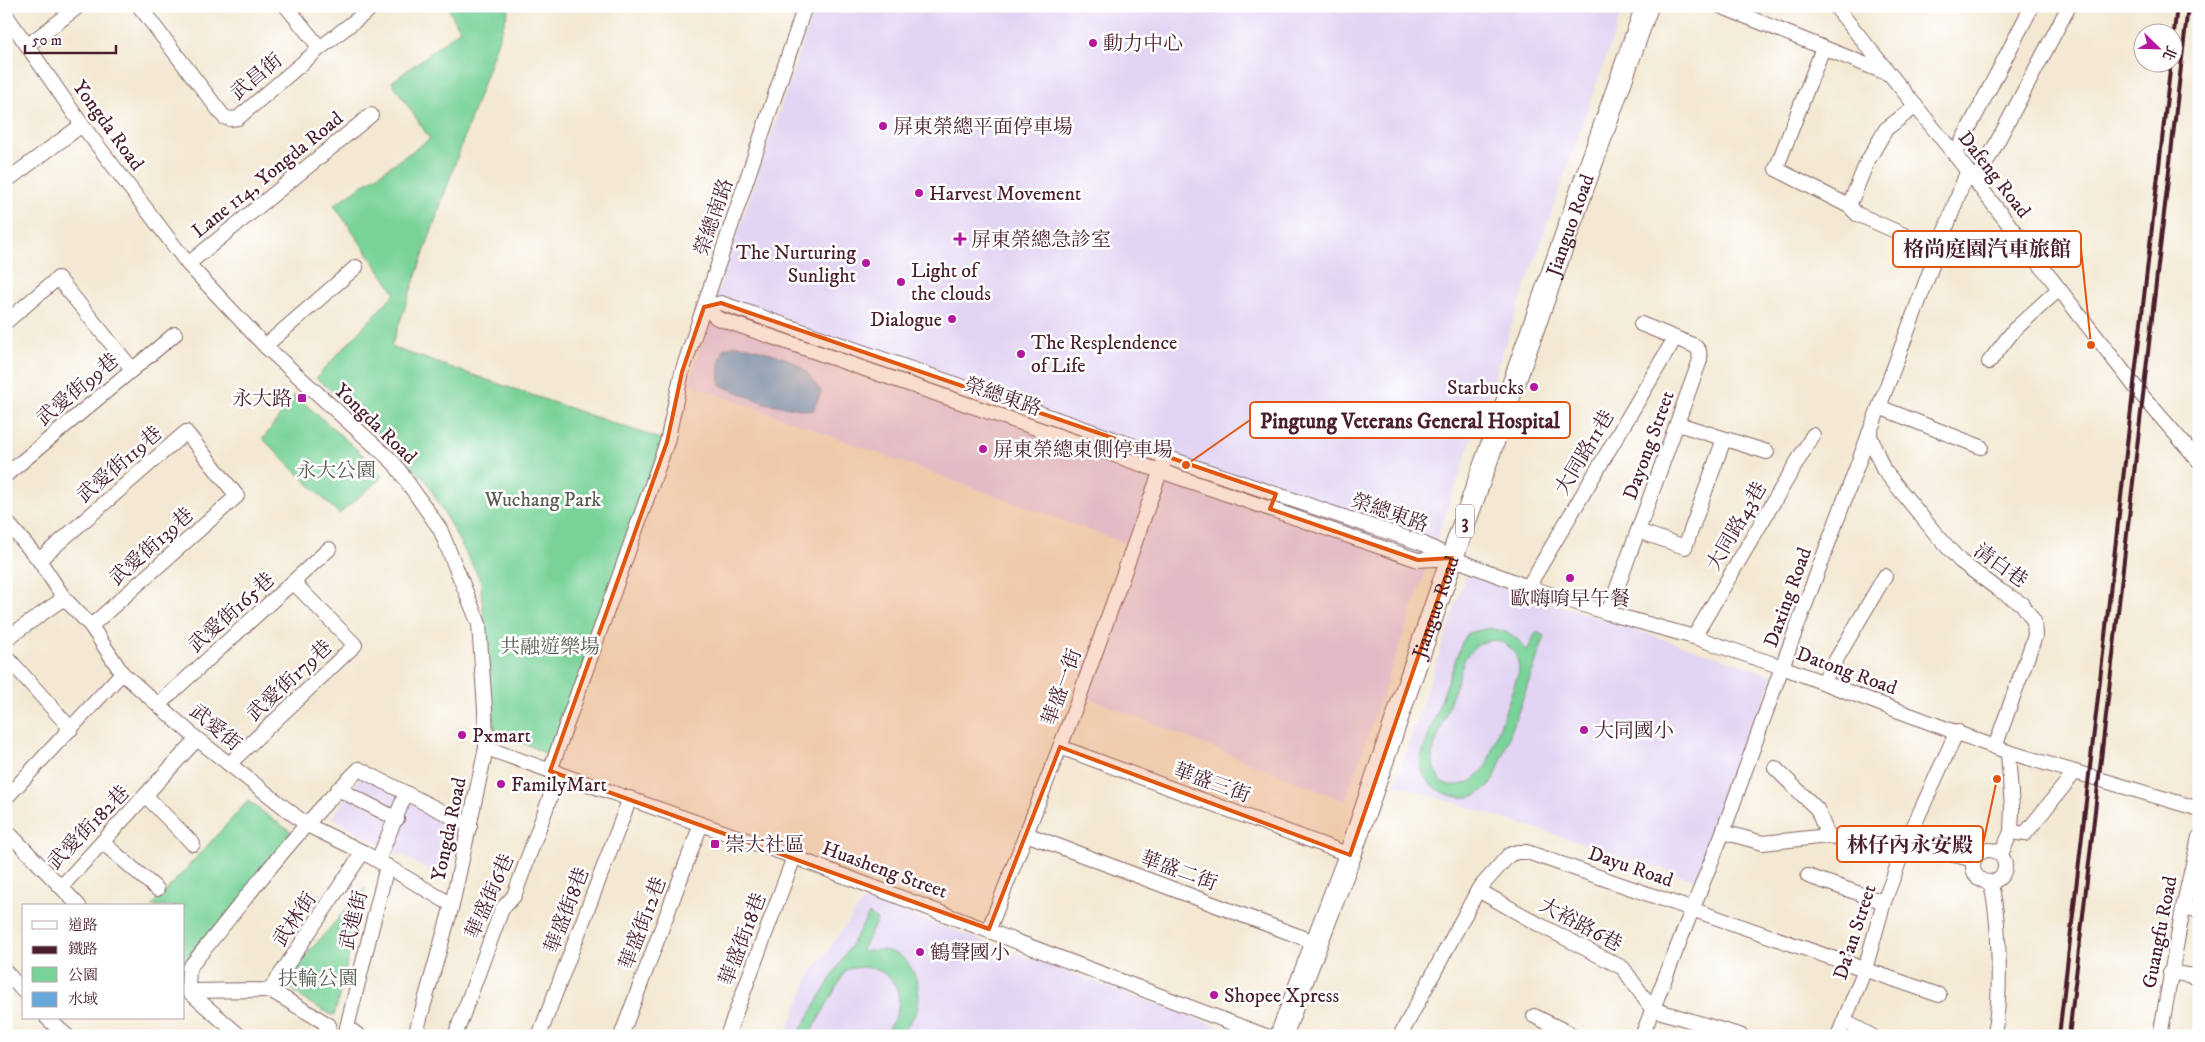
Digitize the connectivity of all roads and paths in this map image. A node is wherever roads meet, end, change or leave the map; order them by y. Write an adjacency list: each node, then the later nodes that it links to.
1 (79, 6): 12 (street)
2 (139, 6): 13 (street, 武昌街)
3 (286, 6): 13 (street)
4 (374, 6): 13 (street, 武昌街)
5 (805, 6): 27 (street, 榮總南路)
6 (1647, 6): 57 (main road, Jianguo Road / 3)
7 (1720, 6): 14 (street)
8 (1835, 6): 15 (street, Dafeng Road)
9 (2032, 6): 19 (street)
10 (2069, 6): 20 (street, Daxing Road)
11 (6, 15): 12 (street, Yongda Road)
12 (28, 45): 18 (street, Yongda Road)
13 (320, 48)
14 (1823, 48): 15 (street); 22 (street)
15 (1892, 76): 16 (street, Dafeng Road)
16 (1916, 106): 19 (street, Dafeng Road); 22 (street)
17 (371, 115): 24 (street, Lane 114, Yongda Road)
18 (82, 125): 21 (street); 24 (street, Yongda Road)
19 (1955, 155): 20 (street, Dafeng Road)
20 (1972, 177): 23 (street, Daxing Road); 26 (street, Dafeng Road)
21 (6, 181)
22 (1849, 206): 23 (street)
23 (1938, 250): 37 (street, Daxing Road)
24 (188, 264): 33 (street, Yongda Road)
25 (356, 267): 33 (street)
26 (2059, 288): 35 (street); 48 (street, Dafeng Road)
27 (704, 307): 31 (street, 榮總東路); 34 (street, 榮總東路); 43 (street, 榮總南路)
28 (6, 322): 36 (street)
29 (1641, 324): 32 (street, Dayong Street)
30 (175, 334): 36 (street, 武愛街99巷)
31 (815, 335): 34 (street); 39 (street, 榮總東路)
32 (1675, 338): 38 (street, Dayong Street); 61 (street, 大同路11巷)
33 (265, 346): 75 (street, Yongda Road)
34 (810, 351): 44 (street, 榮總東路)
35 (1989, 362)
36 (132, 369): 50 (street, 武愛街99巷)
37 (1879, 407): 40 (street, Daxing Road); 45 (street)
38 (1678, 424): 42 (street); 55 (street, Dayong Street)
39 (1082, 427): 44 (street); 47 (street, 榮總東路)
40 (1869, 434): 68 (street, Daxing Road); 77 (street, 清白巷)
41 (1813, 435): 65 (street, 大同路43巷)
42 (1724, 440): 46 (street); 55 (street)
43 (668, 442): 80 (street, 華盛街6巷)
44 (1077, 443): 49 (street, 榮總東路)
45 (1982, 447)
46 (1767, 452)
47 (1165, 457): 49 (street, 華盛一街); 51 (street, 榮總東路)
48 (2199, 461)
49 (1160, 472): 53 (street, 榮總東路); 76 (street, 華盛一街)
50 (6, 475)
51 (1276, 494): 53 (street); 57 (street, 榮總東路)
52 (237, 496): 58 (street, 武愛街119巷); 64 (street, 武愛街139巷)
53 (1270, 510): 57 (street, 榮總東路)
54 (6, 521): 58 (street, 武愛街)
55 (1638, 531): 63 (street, Dayong Street)
56 (329, 550): 60 (street, 武愛街165巷)
57 (1452, 558): 61 (street, Datong Road); 103 (main road, Jianguo Road / 3)
58 (39, 560): 62 (street, 武愛街)
59 (1885, 576): 70 (street)
60 (293, 582): 71 (street, 武愛街165巷); 78 (street, 武愛街179巷)
61 (1528, 587): 63 (street, Datong Road)
62 (64, 598): 64 (street, 武愛街); 66 (street)
63 (1608, 613): 65 (street, Datong Road)
64 (91, 626): 69 (street, 武愛街)
65 (1694, 637): 68 (street, Datong Road)
66 (6, 639)
67 (6, 656): 72 (street)
68 (1782, 668): 70 (street, Datong Road); 93 (street, Daxing Road)
69 (122, 673): 71 (street, 武愛街); 72 (street)
70 (1823, 682): 73 (street, Datong Road)
71 (159, 704): 74 (street, 武愛街)
72 (71, 729): 85 (street)
73 (1957, 731): 77 (street, Datong Road); 99 (street, Da'an Street)
74 (197, 739): 78 (street, 武愛街); 84 (street, 武愛街182巷)
75 (486, 748): 80 (street, Huasheng Street); 91 (street, Yongda Road)
76 (1060, 748): 95 (street, 華盛一街); 103 (street, 華盛三街)
77 (2002, 750): 81 (street, Datong Road); 94 (street)
78 (229, 764): 90 (street, 武愛街)
79 (1775, 768): 96 (street)
80 (555, 772): 86 (street, Huasheng Street); 138 (street, 華盛街6巷)
81 (2075, 772): 87 (street, Datong Road); 94 (street)
82 (338, 789): 83 (street); 88 (street); 90 (street)
83 (406, 793): 88 (street, 武進街); 91 (street)
84 (146, 796): 98 (street, 武愛街182巷); 100 (street)
85 (6, 798)
86 (630, 798): 89 (street, Huasheng Street); 139 (street, 華盛街8巷)
87 (2199, 809)
88 (397, 819): 106 (street, 武進街)
89 (701, 824): 104 (street, Huasheng Street); 140 (street, 華盛街12巷)
90 (307, 825): 101 (street, 武愛街); 126 (street)
91 (470, 826): 114 (street, Yongda Road)
92 (6, 830): 109 (street, 武愛街182巷)
93 (1723, 832): 96 (street); 115 (street, Daxing Road)
94 (2011, 832): 102 (street)
95 (1026, 834): 118 (street, 華盛一街); 119 (street, 華盛二街)
96 (1828, 836): 99 (street)
97 (2199, 837): 116 (street, Guangfu Road)
98 (102, 842): 109 (street, 武愛街182巷); 110 (street)
99 (1906, 843): 105 (street); 112 (street, Da'an Street)
100 (193, 844)
101 (364, 852): 106 (street, 武愛街); 125 (street, 武林街)
102 (2001, 854): 105 (street); 108 (street)
103 (1350, 855): 119 (main road, Jianguo Road / 3)
104 (794, 857): 118 (street, Huasheng Street); 141 (street, 華盛街18巷)
105 (1974, 860): 108 (street)
106 (383, 863): 114 (street, 武愛街); 132 (street, 武進街)
107 (1808, 876): 112 (street)
108 (1990, 882): 150 (street)
109 (61, 887): 113 (street)
110 (157, 889)
111 (1478, 890): 115 (street, Dayu Road); 128 (street, 大裕路6巷); 144 (street, Dayu Road)
112 (1884, 902): 120 (street, Da'an Street)
113 (77, 904)
114 (452, 905): 137 (street, Yongda Road)
115 (1692, 908): 120 (street, Dayu Road); 128 (street, Daxing Road)
116 (2182, 908): 117 (street); 122 (street, Guangfu Road)
117 (2199, 910)
118 (989, 929): 142 (street, Huasheng Street)
119 (1317, 943): 143 (main road, Jianguo Road / 3)
120 (1865, 970): 127 (street, Dayu Road); 131 (street, Da'an Street)
121 (6, 972): 124 (street)
122 (2170, 972): 123 (street); 151 (street, Guangfu Road)
123 (2199, 977)
124 (22, 990)
125 (270, 990): 126 (street); 133 (street)
126 (188, 991): 135 (street)
127 (1939, 995)
128 (1652, 1009): 146 (street, Daxing Road); 147 (street)
129 (1534, 1016): 145 (street)
130 (49, 1020): 134 (street)
131 (1844, 1021): 148 (street, Da'an Street); 149 (street)
132 (347, 1027): 133 (street); 136 (street)
133 (325, 1030)
134 (67, 1036)
135 (240, 1036)
136 (359, 1036)
137 (415, 1036)
138 (455, 1036)
139 (539, 1036)
140 (621, 1036)
141 (727, 1036)
142 (1266, 1036)
143 (1281, 1036)
144 (1400, 1036)
145 (1568, 1036)
146 (1642, 1036)
147 (1742, 1036)
148 (1838, 1036)
149 (1872, 1036)
150 (1993, 1036)
151 (2160, 1036)

